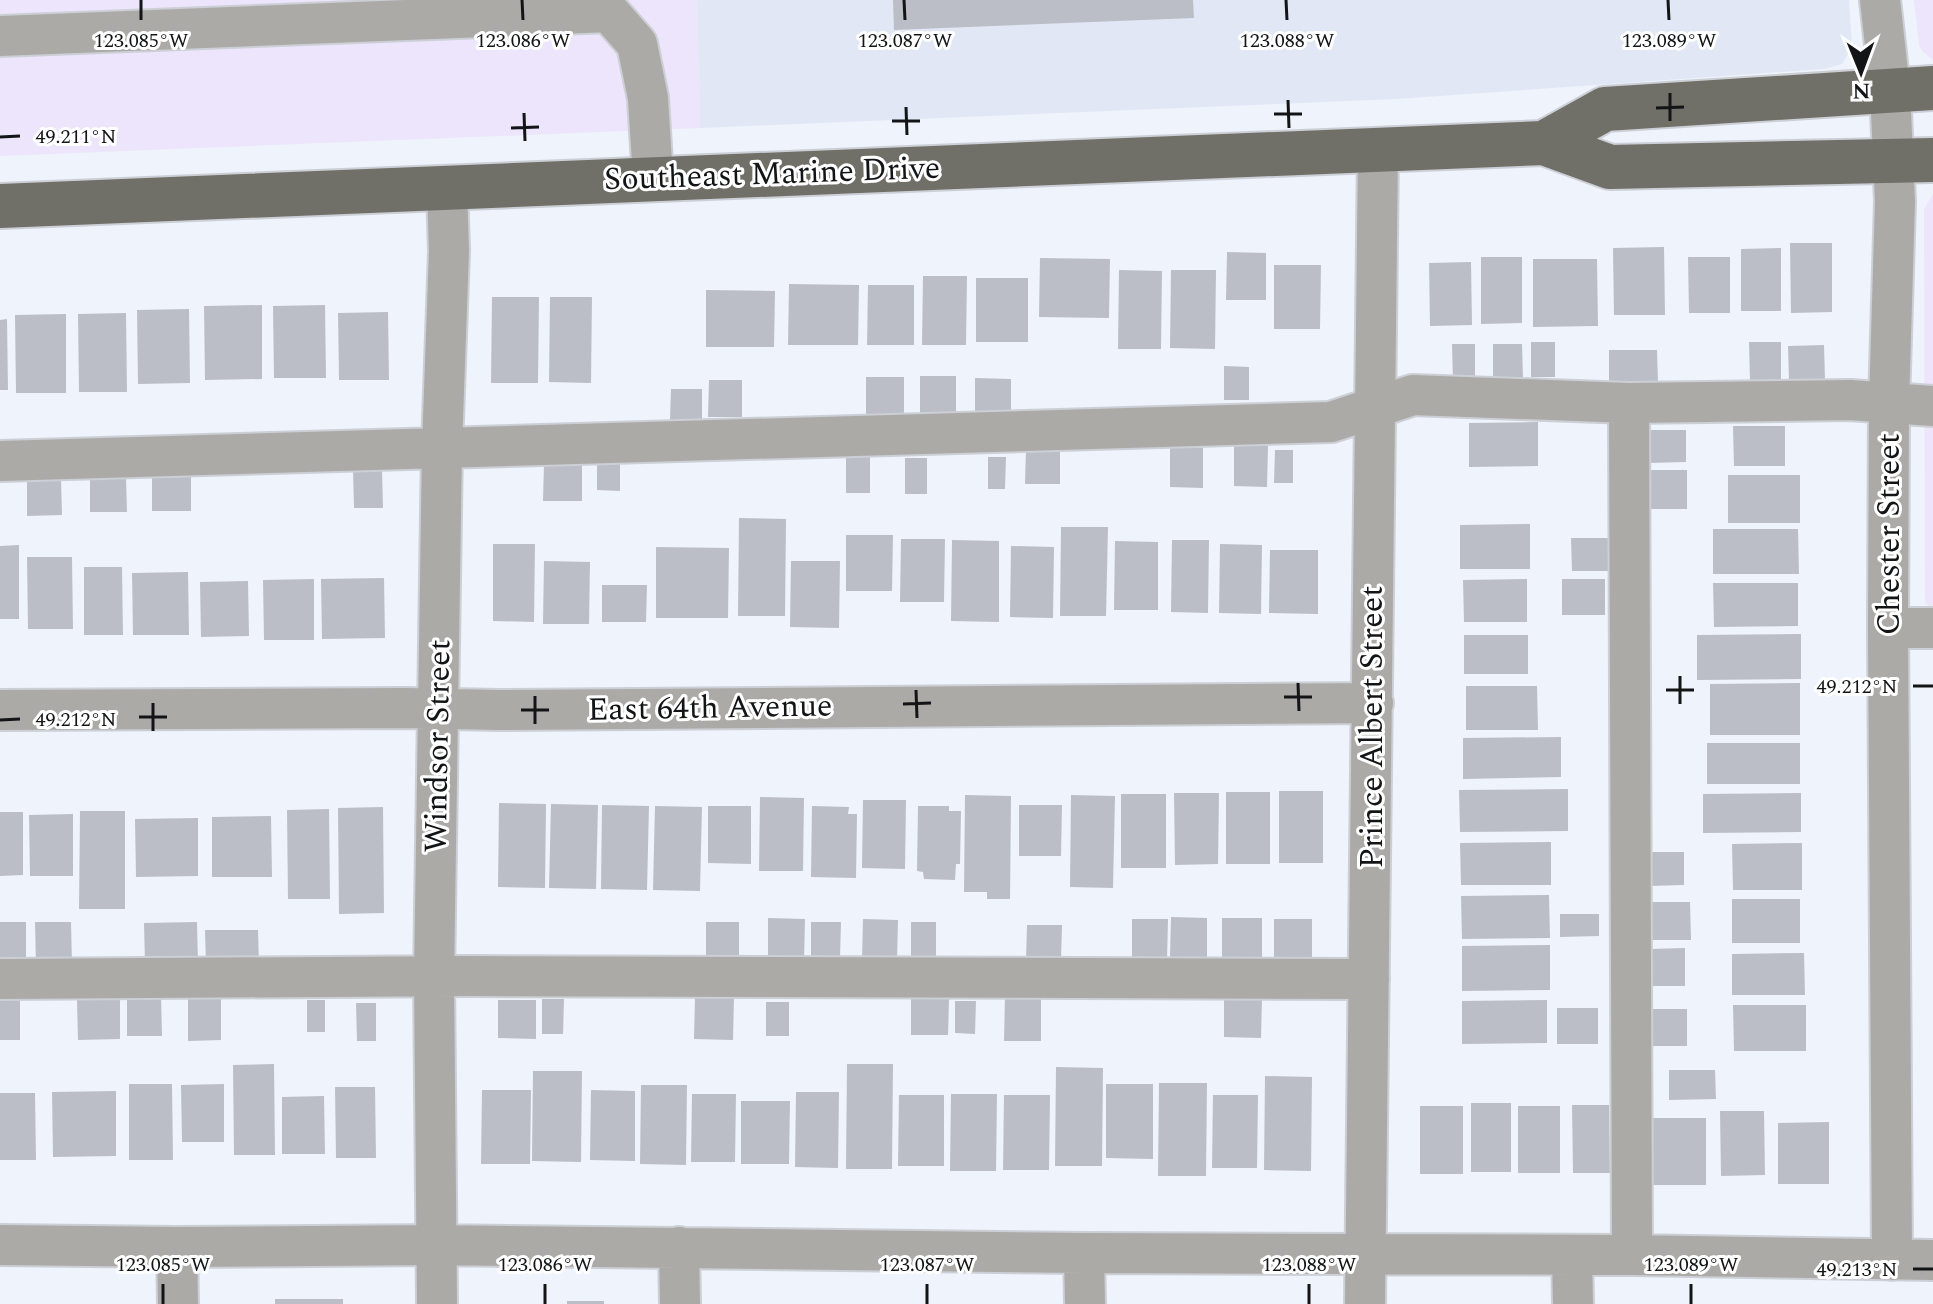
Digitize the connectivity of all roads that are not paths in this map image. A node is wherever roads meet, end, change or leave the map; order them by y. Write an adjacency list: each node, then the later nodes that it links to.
1 (1880, 0): 5 (street, Chester Street)
2 (615, 6): 3 (street); 9 (street)
3 (0, 36)
4 (1933, 88): 5 (main road, Southeast Marine Drive)
5 (1890, 90): 6 (main road, Southeast Marine Drive); 8 (street, Chester Street)
6 (1544, 143): 7 (main road, Southeast Marine Drive); 8 (main road, Southeast Marine Drive)
7 (1378, 149): 9 (main road, Southeast Marine Drive); 15 (street, Prince Albert Street)
8 (1914, 161): 13 (street, Chester Street)
9 (653, 179): 10 (main road, Southeast Marine Drive)
10 (447, 188): 11 (main road, Southeast Marine Drive); 16 (street, Windsor Street)
11 (0, 206)
12 (1629, 403): 13 (street); 15 (street); 33 (street)
13 (1889, 404): 14 (street); 18 (street, Chester Street)
14 (1933, 406)
15 (1373, 409): 16 (street); 20 (street, Prince Albert Street)
16 (442, 447): 17 (street); 22 (street, Windsor Street)
17 (0, 461)
18 (1888, 628): 19 (street); 34 (street, Chester Street)
19 (1933, 628)
20 (1373, 703): 22 (street, East 64th Avenue); 25 (street, Prince Albert Street)
21 (0, 710): 22 (street, East 64th Avenue)
22 (439, 710): 23 (street, Windsor Street)
23 (434, 977): 24 (street); 25 (street); 27 (street, Windsor Street)
24 (0, 979)
25 (1369, 979): 31 (street, Prince Albert Street)
26 (0, 1245): 28 (street)
27 (436, 1245): 28 (street); 29 (street); 37 (street, Windsor Street)
28 (177, 1247): 36 (street)
29 (679, 1247): 30 (street); 38 (street)
30 (1084, 1253): 31 (street); 39 (street)
31 (1366, 1254): 32 (street); 40 (street, Prince Albert Street)
32 (1572, 1255): 33 (street); 41 (street)
33 (1632, 1255): 34 (street)
34 (1892, 1260): 35 (street)
35 (1933, 1260)
36 (178, 1304)
37 (437, 1304)
38 (680, 1304)
39 (1085, 1304)
40 (1365, 1304)
41 (1573, 1304)

